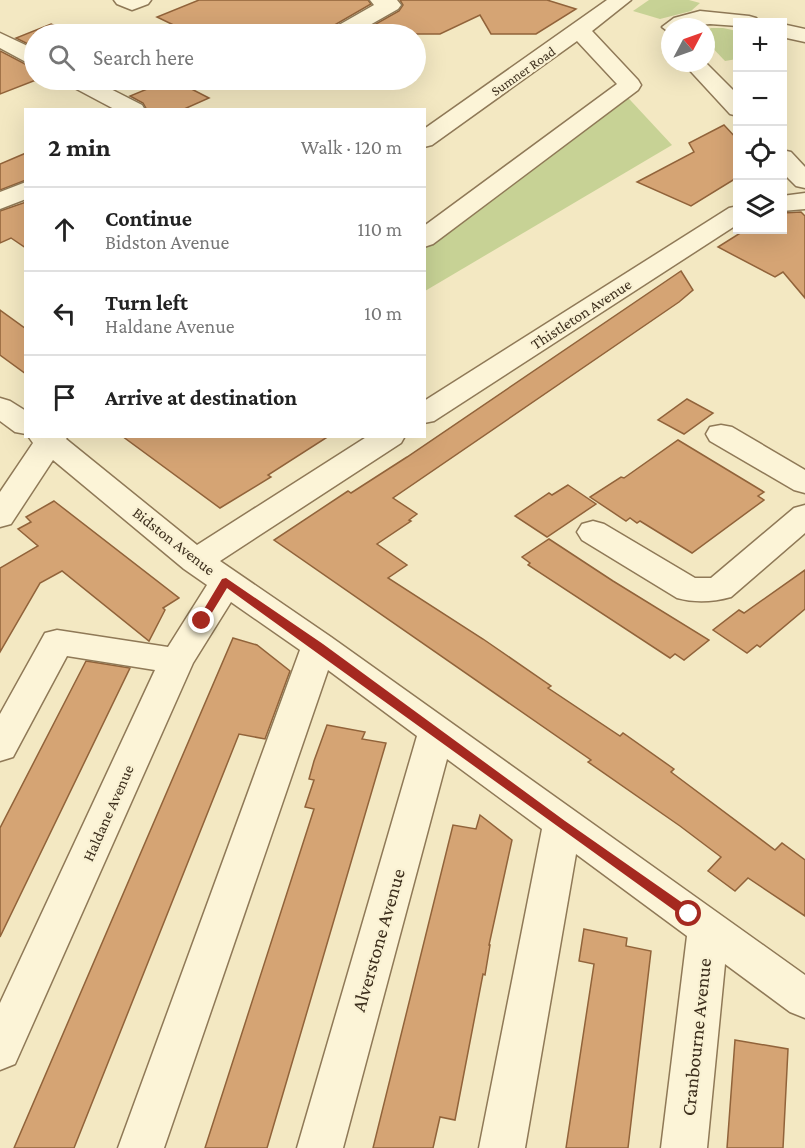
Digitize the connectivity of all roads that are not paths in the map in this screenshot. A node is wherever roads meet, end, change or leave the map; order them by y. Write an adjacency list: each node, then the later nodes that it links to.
1 (621, 0): 6 (street, Sumner Road)
2 (391, 2): 5 (street)
3 (715, 18): 4 (street)
4 (733, 20)
5 (356, 24)
6 (580, 31): 17 (street, Sumner Road); 25 (street)
7 (787, 31): 8 (street)
8 (805, 36)
9 (0, 39): 10 (street)
10 (24, 51)
11 (24, 56): 12 (street)
12 (0, 62)
13 (703, 72): 15 (street)
14 (96, 90): 16 (street)
15 (733, 104)
16 (130, 108)
17 (426, 139)
18 (787, 161): 19 (street)
19 (805, 180)
20 (24, 190): 21 (street)
21 (0, 201)
22 (805, 201): 23 (street)
23 (787, 203)
24 (733, 216): 27 (street, Thistleton Avenue)
25 (426, 237)
26 (0, 407): 28 (street, Bidston Avenue)
27 (426, 413)
28 (24, 423)
29 (721, 434): 33 (street)
30 (41, 438): 34 (street)
31 (47, 438): 37 (street, Bidston Avenue)
32 (387, 438): 37 (street)
33 (805, 483)
34 (0, 516)
35 (805, 516): 36 (street)
36 (593, 532)
37 (211, 572): 38 (street, Bidston Avenue); 39 (street, Haldane Avenue)
38 (319, 646): 40 (street, Bidston Avenue); 46 (street)
39 (177, 661): 41 (street); 45 (street, Haldane Avenue)
40 (436, 732): 42 (street, Bidston Avenue); 47 (street, Alverstone Avenue)
41 (0, 747)
42 (561, 824): 43 (street, Bidston Avenue); 48 (street)
43 (708, 927): 44 (street, Bidston Avenue); 49 (street, Cranbourne Avenue)
44 (805, 999)
45 (0, 1050)
46 (141, 1148)
47 (320, 1148)
48 (502, 1148)
49 (684, 1148)

